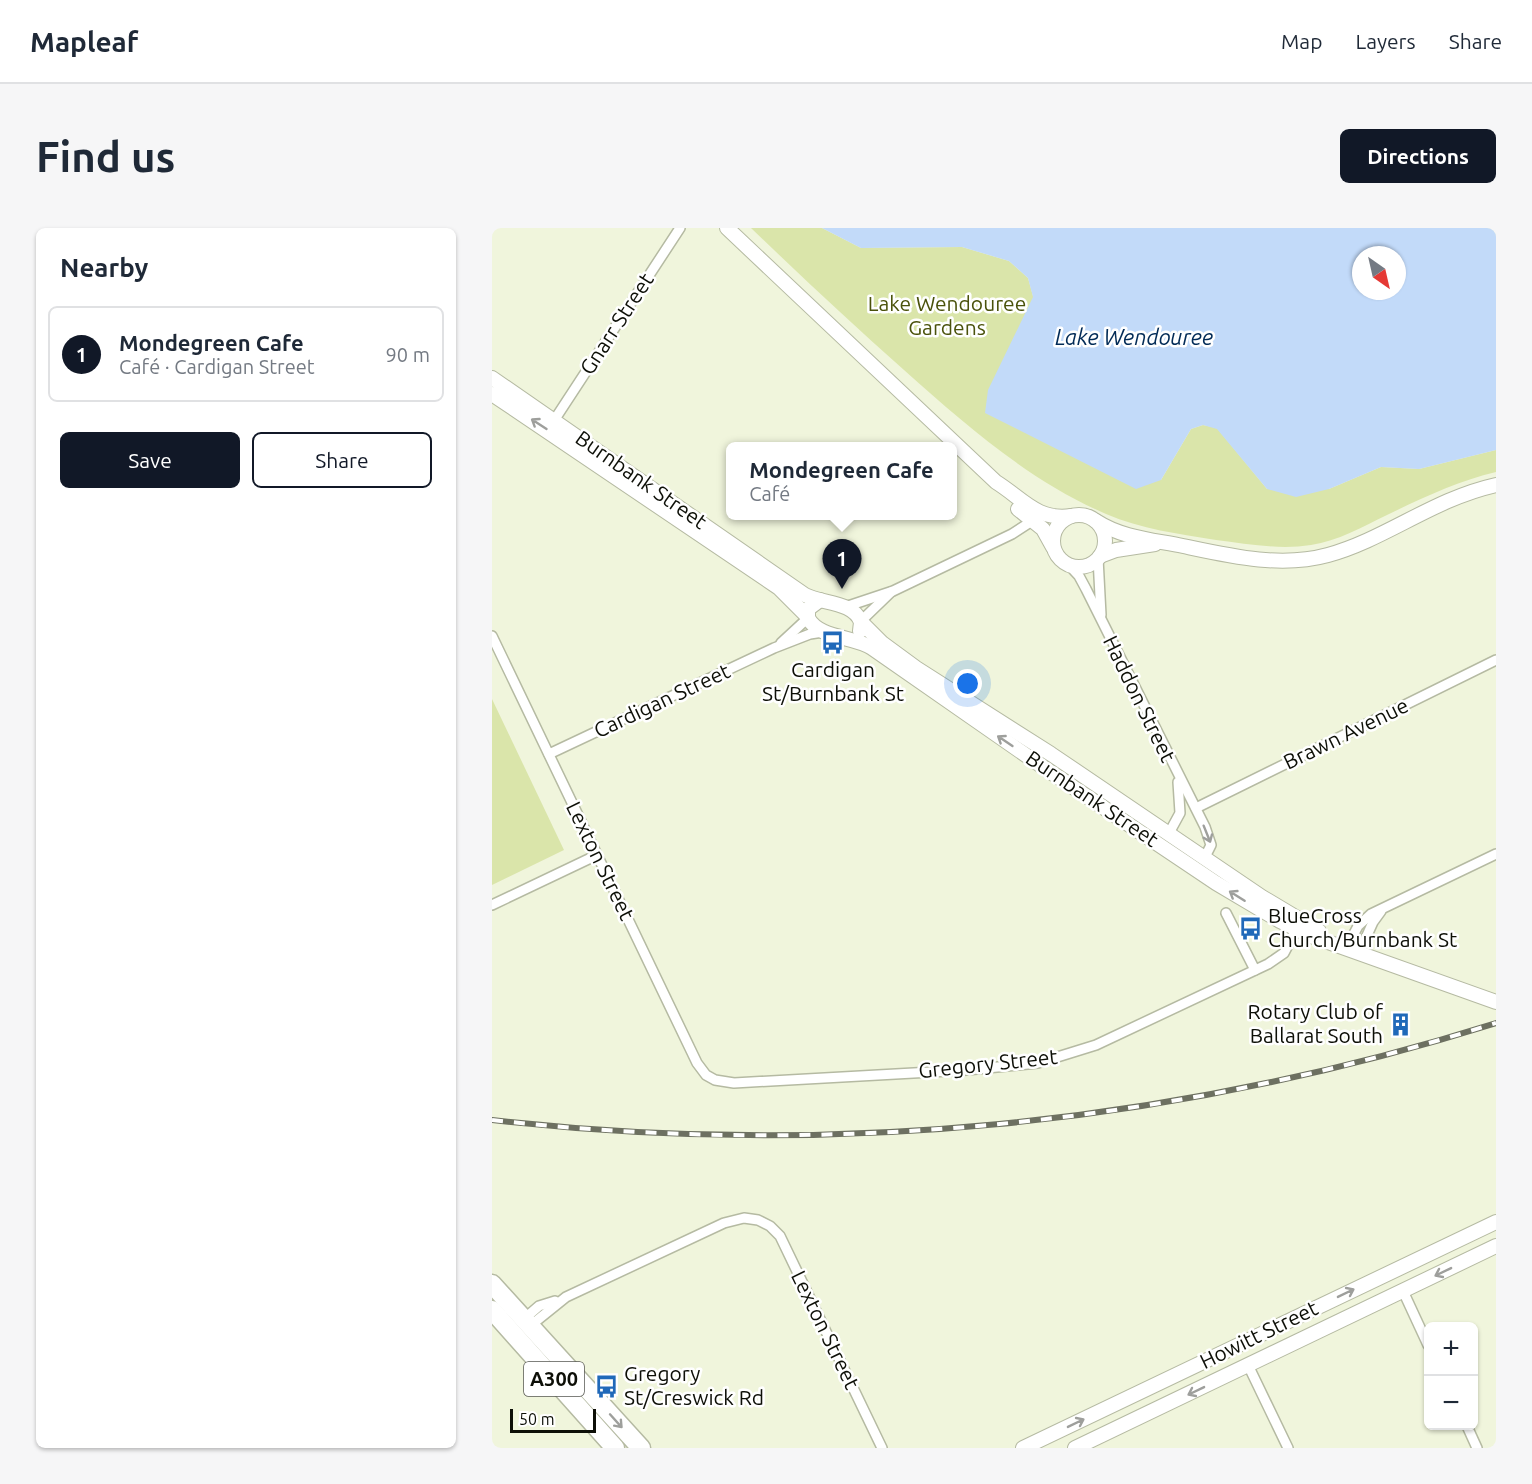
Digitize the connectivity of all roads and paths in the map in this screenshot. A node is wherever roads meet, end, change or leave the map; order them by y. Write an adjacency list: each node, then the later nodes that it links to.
1 (680, 228): 5 (street, Gnarr Street)
2 (727, 228): 6 (main road)
3 (492, 378): 5 (main road, Burnbank Street)
4 (492, 394): 20 (main road, Burnbank Street, one-way to 4)
5 (555, 419): 18 (main road, Burnbank Street)
6 (954, 442)
7 (957, 445): 8 (main road)
8 (996, 482): 10 (main road); 11 (main road)
9 (1496, 485): 13 (main road)
10 (1071, 516): 12 (main road); 14 (main road)
11 (1032, 521): 14 (main road); 17 (street)
12 (1096, 521): 13 (main road); 15 (main road)
13 (1169, 543): 15 (main road)
14 (1053, 547): 16 (main road)
15 (1099, 557): 16 (main road); 22 (street, Haddon Street)
16 (1066, 563): 22 (street, Haddon Street)
17 (893, 591): 19 (street); 21 (street)
18 (820, 600): 19 (main road, Burnbank Street); 20 (main road)
19 (842, 607): 21 (main road, Burnbank Street)
20 (808, 617): 23 (main road, Burnbank Street); 26 (street, Cardigan Street)
21 (861, 621): 25 (main road); 31 (main road, Burnbank Street)
22 (1103, 626): 29 (street, Haddon Street)
23 (830, 633): 25 (main road, Burnbank Street); 26 (street, Cardigan Street)
24 (492, 636): 28 (street, Lexton Street)
25 (845, 638): 31 (main road, Burnbank Street, one-way to 25)
26 (774, 648): 28 (street, Cardigan Street)
27 (1496, 660): 30 (street, Brawn Avenue)
28 (549, 754): 33 (street, Lexton Street)
29 (1175, 771): 30 (street, Haddon Street); 31 (street, Haddon Street)
30 (1196, 808): 34 (street, Haddon Street, one-way to 34)
31 (1164, 840): 34 (main road, Burnbank Street); 35 (main road, Burnbank Street)
32 (1496, 854): 39 (street)
33 (597, 855): 36 (street); 42 (street, Lexton Street)
34 (1204, 858): 35 (main road); 39 (main road, Burnbank Street)
35 (1190, 866): 38 (main road, Burnbank Street, one-way to 35)
36 (492, 905)
37 (1226, 913): 40 (street)
38 (1296, 930): 39 (main road, Burnbank Street); 40 (street, Gregory Street)
39 (1353, 949): 41 (main road, Burnbank Street)
40 (1255, 970): 42 (street, Gregory Street)
41 (1496, 1002)
42 (715, 1080)
43 (1496, 1222): 55 (main road, Howitt Street, one-way to 43)
44 (1496, 1246): 46 (main road, Howitt Street, one-way to 46)
45 (492, 1284): 48 (highway, A300)
46 (1403, 1291): 49 (street); 50 (main road, Howitt Street)
47 (492, 1310): 48 (highway, A300)
48 (522, 1326): 52 (highway, A300); 53 (highway, A300, one-way to 53); 54 (street, Lexton Street)
49 (1424, 1336)
50 (1248, 1365): 56 (main road, Howitt Street, one-way to 56); 57 (street)
51 (1469, 1430): 58 (street)
52 (615, 1448)
53 (641, 1448)
54 (882, 1448)
55 (1023, 1448)
56 (1075, 1448)
57 (1288, 1448)
58 (1477, 1448)

